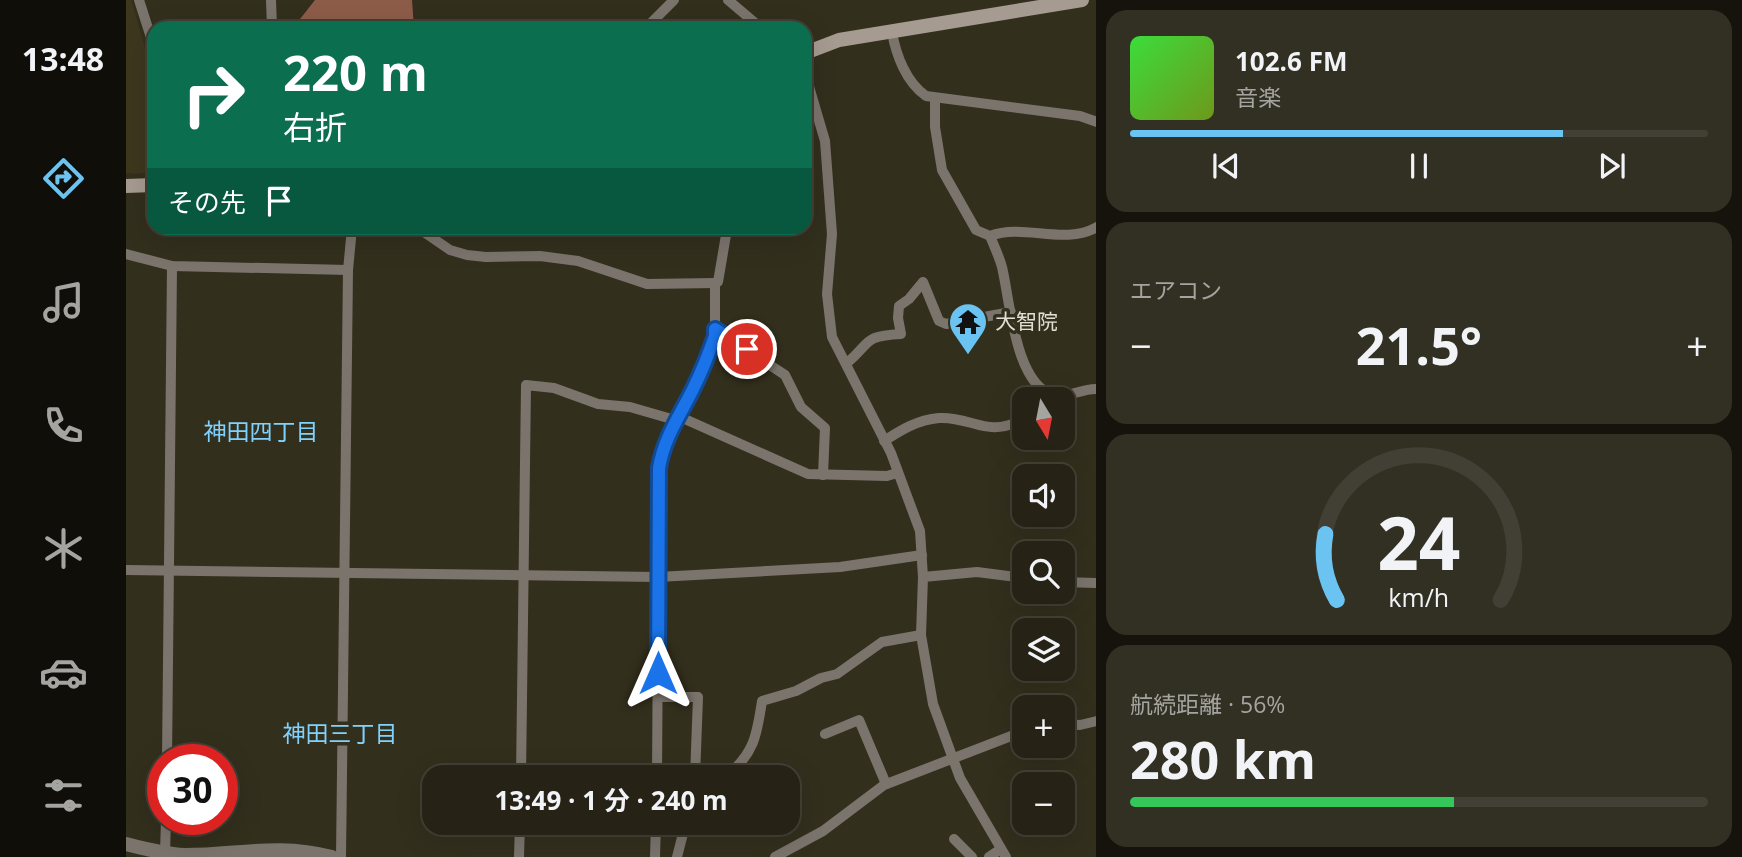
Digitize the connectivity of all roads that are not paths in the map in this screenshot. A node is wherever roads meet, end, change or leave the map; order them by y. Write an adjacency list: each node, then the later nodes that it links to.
1 (139, 0): 10 (street)
2 (271, 0): 7 (street)
3 (674, 0): 8 (street)
4 (728, 0): 9 (street)
5 (1082, 0): 6 (main road)
6 (1007, 6): 11 (main road)
7 (272, 21)
8 (653, 21)
9 (753, 21)
10 (147, 25)
11 (892, 32): 12 (main road); 14 (street)
12 (812, 50)
13 (812, 97): 29 (street)
14 (935, 98): 15 (street); 22 (street)
15 (1096, 122)
16 (147, 185): 17 (main road)
17 (126, 186)
18 (1096, 227): 22 (street)
19 (351, 235): 25 (street)
20 (428, 235): 26 (street)
21 (726, 235): 26 (street)
22 (990, 236): 27 (street)
23 (126, 254): 24 (street)
24 (172, 266): 25 (street); 40 (street)
25 (348, 270): 41 (street)
26 (715, 283): 28 (street)
27 (1011, 312): 29 (street); 30 (street)
28 (715, 329): 33 (street); 37 (street)
29 (846, 363): 35 (street)
30 (1038, 387)
31 (1096, 389): 32 (street)
32 (1075, 392)
33 (676, 418): 37 (street); 43 (street); 44 (street)
34 (1012, 423): 35 (street)
35 (884, 441): 36 (street)
36 (897, 473): 37 (street); 38 (street)
37 (823, 475)
38 (922, 555): 44 (street); 45 (street)
39 (126, 570): 40 (street)
40 (168, 570): 41 (street); 54 (street)
41 (346, 573): 43 (street); 70 (street)
42 (1012, 576): 45 (street)
43 (523, 577): 44 (street); 56 (street)
44 (658, 577): 49 (street)
45 (923, 577): 48 (street)
46 (1075, 582): 47 (street)
47 (1096, 583)
48 (921, 635): 55 (street); 59 (street)
49 (658, 697): 57 (street); 58 (street)
50 (1096, 722): 51 (street)
51 (1075, 725)
52 (825, 734): 60 (street)
53 (1012, 736): 55 (street)
54 (167, 744)
55 (952, 758): 60 (street); 68 (street)
56 (520, 765)
57 (657, 765)
58 (695, 765)
59 (738, 765)
60 (886, 784): 74 (street)
61 (166, 835): 67 (street)
62 (520, 835): 71 (street)
63 (656, 835): 72 (street)
64 (683, 835): 73 (street)
65 (954, 839): 75 (street)
66 (126, 844): 67 (street)
67 (165, 853): 69 (street)
68 (1004, 853): 76 (street)
69 (332, 857)
70 (341, 857)
71 (519, 857)
72 (655, 857)
73 (677, 857)
74 (775, 857)
75 (972, 857)
76 (989, 857)

